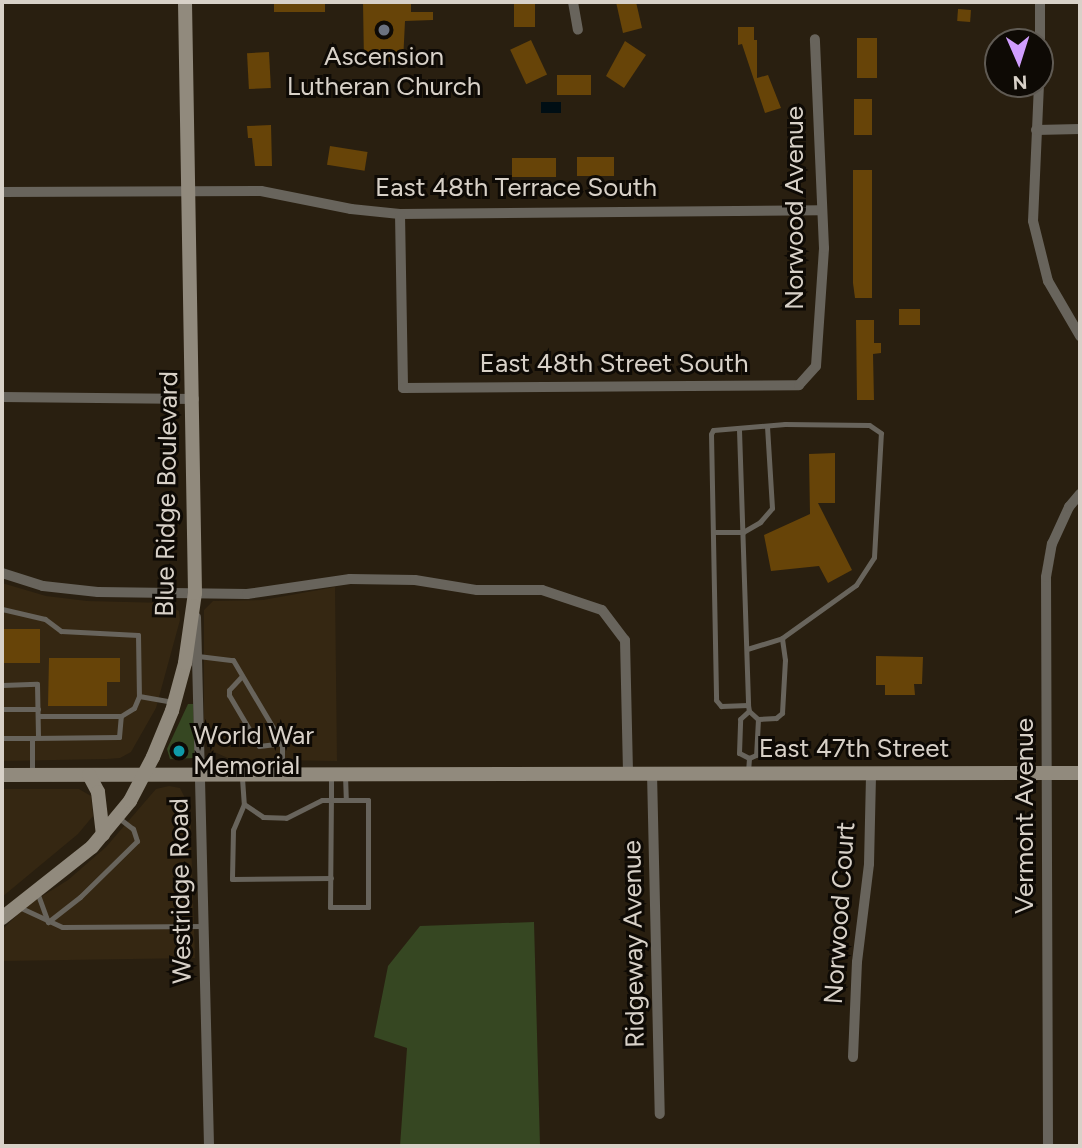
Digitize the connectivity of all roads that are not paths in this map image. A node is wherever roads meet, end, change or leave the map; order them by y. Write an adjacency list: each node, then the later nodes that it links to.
1 (186, 2): 11 (main road, Blue Ridge Boulevard)
2 (573, 2): 5 (street)
3 (1040, 2): 4 (street)
4 (1040, 28)
5 (578, 30)
6 (815, 38): 12 (street, Norwood Avenue)
7 (1038, 98): 9 (street)
8 (1080, 129): 9 (street)
9 (1036, 131): 14 (street)
10 (2, 192): 11 (street, East 48th Terrace South)
11 (189, 193): 13 (street, East 48th Terrace South); 17 (main road, Blue Ridge Boulevard)
12 (822, 210): 13 (street, East 48th Terrace South); 15 (street, Norwood Avenue)
13 (400, 214): 15 (street, East 48th Street South)
14 (1080, 336)
15 (811, 375)
16 (2, 397): 17 (street)
17 (194, 399): 24 (main road, Blue Ridge Boulevard)
18 (767, 426): 19 (lane); 22 (lane); 26 (lane)
19 (739, 430): 21 (lane); 22 (lane)
20 (1080, 494): 45 (street, Vermont Avenue)
21 (713, 532): 22 (lane); 33 (lane)
22 (743, 532): 27 (lane)
23 (2, 573): 24 (street)
24 (195, 593): 28 (street, Westridge Road); 32 (main road, Blue Ridge Boulevard); 42 (street)
25 (2, 609): 31 (lane)
26 (782, 638): 27 (lane); 37 (lane)
27 (747, 649): 33 (lane)
28 (198, 656): 29 (lane); 53 (street, Westridge Road)
29 (242, 676): 40 (lane); 40 (lane)
30 (2, 685): 35 (lane)
31 (139, 696): 32 (lane); 36 (lane)
32 (174, 702): 52 (main road, Blue Ridge Boulevard)
33 (749, 708): 37 (lane); 41 (lane)
34 (2, 709): 35 (lane)
35 (38, 713): 36 (lane); 38 (lane)
36 (121, 716): 38 (lane)
37 (758, 719): 41 (lane)
38 (35, 737): 39 (lane); 50 (lane)
39 (2, 738)
40 (282, 743): 47 (lane)
41 (748, 766): 43 (main road, East 47th Street); 44 (main road, East 47th Street)
42 (628, 773): 43 (main road, East 47th Street); 48 (main road, East 47th Street)
43 (652, 773): 67 (street, Ridgeway Avenue)
44 (872, 773): 45 (main road, East 47th Street); 66 (street, Norwood Court)
45 (1048, 773): 46 (main road, East 47th Street); 69 (street, Vermont Avenue)
46 (1080, 773)
47 (282, 774): 48 (main road, East 47th Street); 54 (main road, East 47th Street)
48 (338, 774): 55 (lane); 56 (lane)
49 (2, 775): 50 (main road, East 47th Street)
50 (32, 775): 51 (main road, East 47th Street)
51 (89, 775): 52 (main road, East 47th Street); 59 (main road)
52 (142, 775): 53 (main road, East 47th Street); 58 (main road, Blue Ridge Boulevard)
53 (202, 775): 54 (main road, East 47th Street); 65 (street, Westridge Road)
54 (242, 775): 57 (lane)
55 (331, 800): 56 (lane); 57 (lane); 60 (lane)
56 (346, 800): 60 (lane)
57 (244, 804): 60 (lane)
58 (118, 817): 59 (main road, Blue Ridge Boulevard); 64 (lane)
59 (103, 835): 61 (main road, Blue Ridge Boulevard)
60 (331, 878)
61 (36, 890): 62 (main road, Blue Ridge Boulevard); 64 (lane)
62 (16, 905): 63 (main road, Blue Ridge Boulevard); 64 (lane)
63 (2, 918)
64 (48, 922): 65 (lane)
65 (205, 925): 68 (street, Westridge Road)
66 (853, 1058)
67 (660, 1114)
68 (209, 1146)
69 (1048, 1146)

